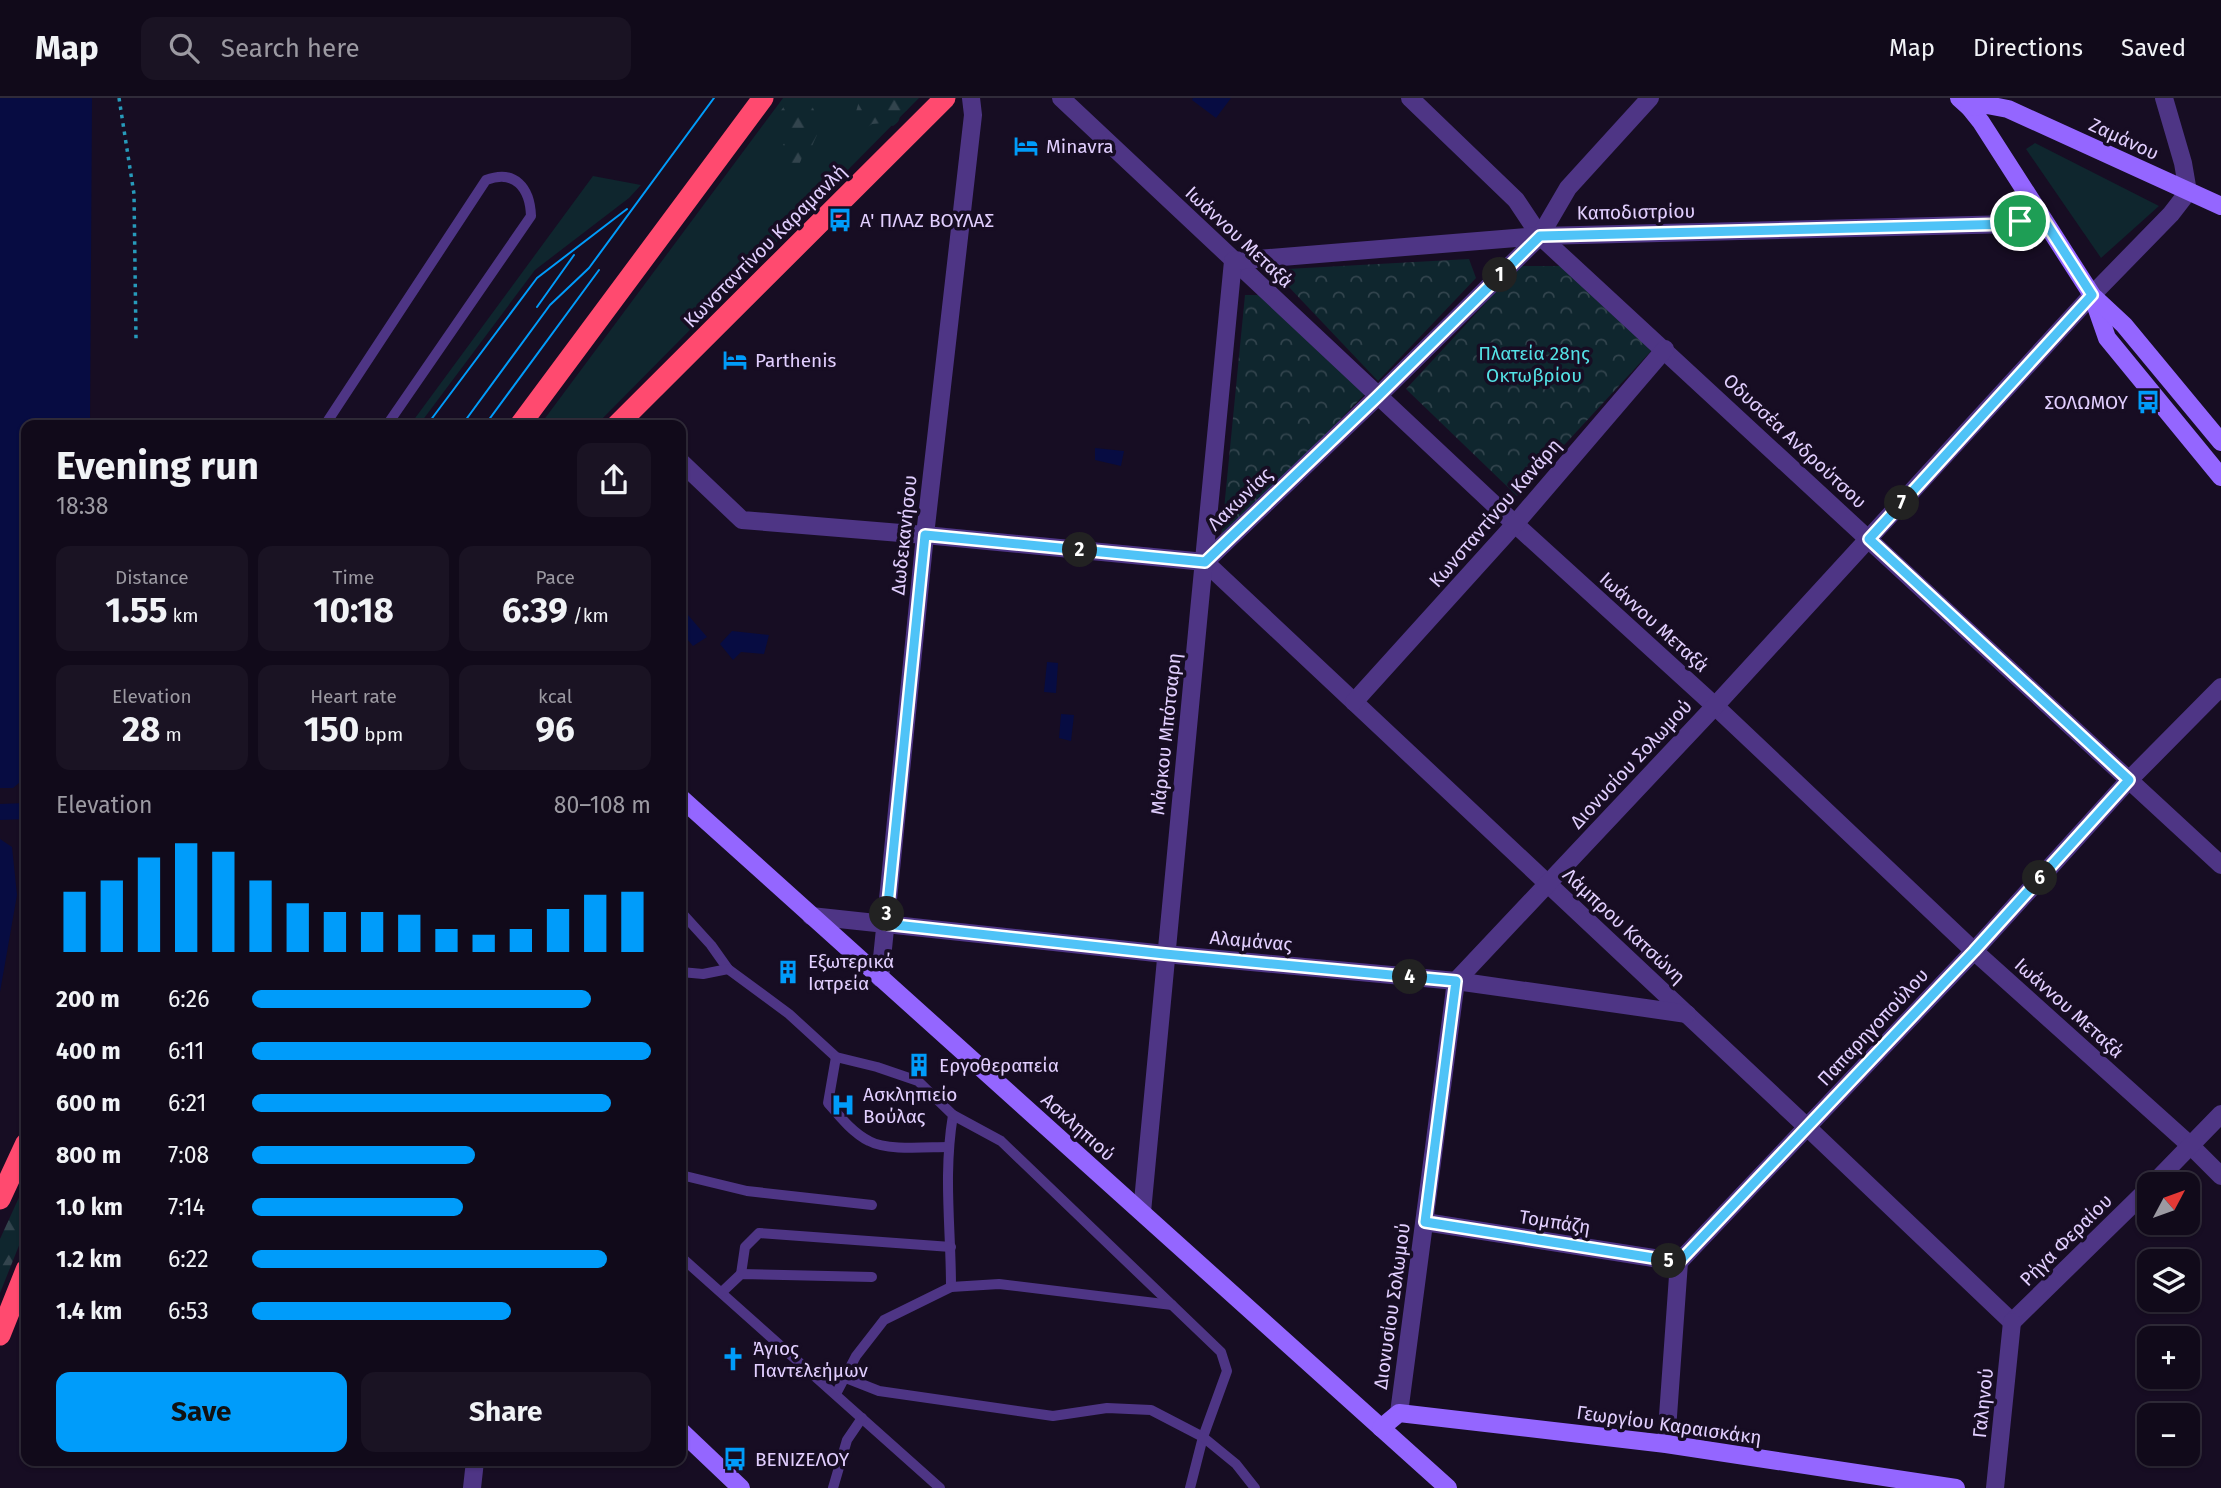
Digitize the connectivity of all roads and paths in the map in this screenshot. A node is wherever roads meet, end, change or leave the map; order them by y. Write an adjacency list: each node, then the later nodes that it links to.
1 (119, 98): 16 (path)
2 (762, 98): 21 (highway)
3 (945, 98): 22 (highway, Κωνσταντίνου Καραμανλή)
4 (971, 98): 27 (street, Δωδεκανήσου)
5 (1061, 98): 14 (street, Ιωάννου Μεταξά)
6 (1410, 98): 13 (street, Οδυσσέα Ανδρούτσου)
7 (1650, 98): 13 (street, Λακωνίας)
8 (2164, 98): 10 (street)
9 (1964, 102): 10 (street, Ζαμάνου); 12 (street)
10 (2188, 192): 11 (street, Ζαμάνου); 15 (street, Διονυσίου Σολωμού)
11 (2221, 206)
12 (2040, 214): 13 (street, Καποδιστρίου); 15 (street)
13 (1540, 236): 14 (street, Καποδιστρίου); 17 (street, Οδυσσέα Ανδρούτσου); 18 (street, Λακωνίας)
14 (1233, 261): 18 (street, Ιωάννου Μεταξά); 29 (street, Μάρκου Μπότσαρη)
15 (2092, 295): 23 (street); 25 (street); 28 (street, Διονυσίου Σολωμού)
16 (136, 339)
17 (1665, 349): 26 (street, Κωνσταντίνου Κανάρη); 28 (street, Οδυσσέα Ανδρούτσου)
18 (1378, 396): 26 (street, Ιωάννου Μεταξά); 29 (street, Λακωνίας)
19 (328, 420): 20 (lane)
20 (390, 420)
21 (524, 420)
22 (630, 420)
23 (2221, 442)
24 (686, 467): 27 (street)
25 (2221, 477)
26 (1515, 524): 31 (street, Κωνσταντίνου Κανάρη); 32 (street, Ιωάννου Μεταξά)
27 (925, 535): 29 (street); 39 (street, Δωδεκανήσου)
28 (1869, 539): 32 (street, Διονυσίου Σολωμού); 33 (street, Οδυσσέα Ανδρούτσου)
29 (1205, 562): 31 (street, Λάμπρου Κατσώνη); 41 (street, Μάρκου Μπότσαρη)
30 (2221, 687): 33 (street, Παπαρηγοπούλου)
31 (1354, 702): 36 (street, Λάμπρου Κατσώνη)
32 (1715, 706): 36 (street, Διονυσίου Σολωμού); 40 (street, Ιωάννου Μεταξά)
33 (2129, 780): 35 (street, Οδυσσέα Ανδρούτσου); 40 (street, Παπαρηγοπούλου)
34 (686, 803): 37 (street, Ασκληπιού)
35 (2221, 865)
36 (1548, 883): 45 (street, Διονυσίου Σολωμού); 46 (street, Λάμπρου Κατσώνη)
37 (811, 916): 39 (street, Αλαμάνας); 44 (street, Ασκληπιού)
38 (686, 918): 42 (lane)
39 (886, 924): 41 (street, Αλαμάνας); 44 (street, Δωδεκανήσου)
40 (1974, 951): 50 (street, Παπαρηγοπούλου); 51 (street, Ιωάννου Μεταξά)
41 (1165, 954): 45 (street, Αλαμάνας); 60 (street, Μάρκου Μπότσαρη)
42 (728, 969): 43 (lane); 47 (lane)
43 (686, 972)
44 (880, 978): 60 (street, Ασκληπιού)
45 (1456, 981): 46 (street, Αλαμάνας); 61 (street, Διονυσίου Σολωμού)
46 (1687, 1014): 50 (street, Λάμπρου Κατσώνη)
47 (836, 1058): 49 (lane); 52 (lane)
48 (2221, 1114): 51 (street, Ρήγα Φεραίου)
49 (953, 1115): 52 (lane); 70 (lane)
50 (1808, 1127): 64 (street, Παπαρηγοπούλου); 71 (street, Λάμπρου Κατσώνη)
51 (2191, 1146): 54 (street, Ρήγα Φεραίου); 56 (street, Ιωάννου Μεταξά)
52 (948, 1147): 62 (lane)
53 (21, 1154): 57 (highway)
54 (2164, 1172)
55 (686, 1176): 59 (lane)
56 (2221, 1176)
57 (0, 1199)
58 (2137, 1199): 71 (street, Ρήγα Φεραίου)
59 (872, 1205)
60 (1142, 1212): 77 (street, Ασκληπιού)
61 (1425, 1222): 64 (street, Τομπάζη); 75 (street, Διονυσίου Σολωμού)
62 (951, 1247): 65 (lane); 68 (lane)
63 (686, 1261): 69 (lane)
64 (1679, 1262): 80 (street)
65 (741, 1274): 66 (lane); 69 (lane)
66 (872, 1278)
67 (21, 1282): 72 (highway)
68 (951, 1287): 70 (lane); 73 (lane)
69 (722, 1292): 74 (lane)
70 (1172, 1305): 79 (lane)
71 (2012, 1322): 90 (street, Γαληνού)
72 (0, 1335)
73 (846, 1378): 74 (lane); 79 (lane)
74 (836, 1394): 76 (lane)
75 (1399, 1413): 77 (street); 80 (street, Γεωργίου Καραισκάκη)
76 (862, 1418): 84 (lane); 85 (lane)
77 (1381, 1428): 88 (street, Ασκληπιού)
78 (686, 1436): 83 (street)
79 (1203, 1437): 86 (lane); 87 (lane)
80 (1666, 1444): 89 (street, Γεωργίου Καραισκάκη)
81 (474, 1466): 82 (street)
82 (472, 1488)
83 (741, 1488)
84 (833, 1488)
85 (940, 1488)
86 (1190, 1488)
87 (1255, 1488)
88 (1448, 1488)
89 (1956, 1488)
90 (1995, 1488)

